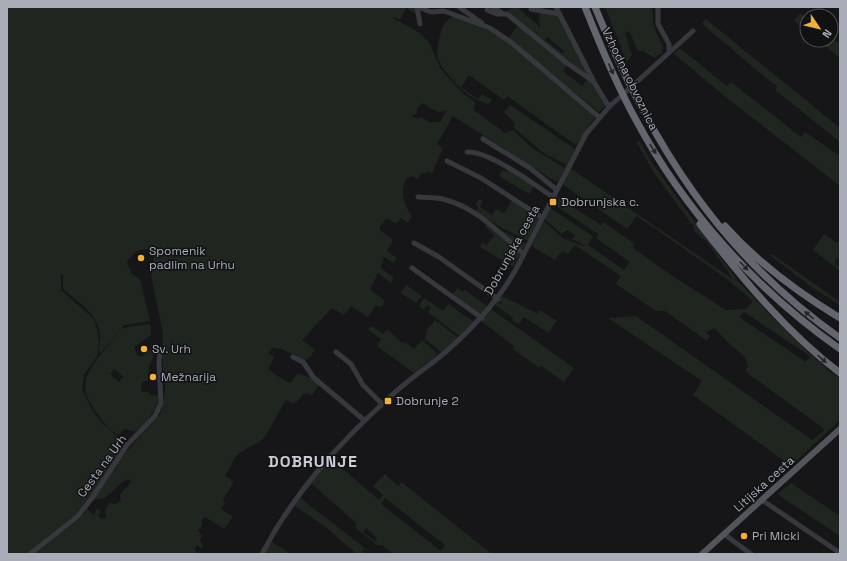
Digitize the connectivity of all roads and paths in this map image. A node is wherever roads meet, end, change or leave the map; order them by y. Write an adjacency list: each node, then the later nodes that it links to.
1 (418, 7): 13 (street); 14 (street)
2 (459, 7): 14 (street)
3 (492, 7): 11 (street)
4 (556, 7): 12 (street)
5 (585, 7): 27 (highway, Vzhodna obvoznica, one-way to 27)
6 (595, 7): 26 (highway, Vzhodna obvoznica)
7 (658, 7): 16 (street)
8 (530, 9): 9 (street)
9 (540, 9): 12 (street)
10 (487, 10): 11 (street)
11 (502, 13): 17 (street)
12 (559, 14): 17 (street)
13 (420, 24)
14 (490, 28): 19 (street)
15 (693, 31): 16 (street, Dobrunjska cesta)
16 (669, 52): 18 (street, Dobrunjska cesta)
17 (594, 82): 18 (street)
18 (609, 106): 19 (street, Dobrunjska cesta)
19 (599, 117): 23 (street, Dobrunjska cesta)
20 (482, 139): 23 (street)
21 (467, 152): 25 (street)
22 (447, 161): 28 (street)
23 (557, 190): 25 (street, Dobrunjska cesta)
24 (418, 197): 30 (street)
25 (553, 197): 28 (street, Dobrunjska cesta)
26 (697, 198): 34 (highway); 35 (highway, Vzhodna obvoznica, one-way to 26)
27 (691, 204): 37 (highway, Vzhodna obvoznica, one-way to 37); 40 (highway, one-way to 40)
28 (543, 218): 30 (street, Dobrunjska cesta)
29 (414, 243): 32 (street)
30 (524, 254): 32 (street, Dobrunjska cesta)
31 (412, 268): 33 (street)
32 (498, 299): 33 (street, Dobrunjska cesta)
33 (482, 318): 41 (street, Dobrunjska cesta)
34 (840, 318)
35 (840, 338)
36 (160, 348): 47 (street, Cesta na Urh)
37 (840, 349)
38 (336, 352): 41 (street)
39 (293, 357): 42 (street)
40 (840, 373)
41 (382, 404): 42 (street, Dobrunjska cesta)
42 (364, 420): 48 (street, Dobrunjska cesta)
43 (840, 429): 44 (main road, Litijska cesta)
44 (762, 500): 45 (main road, Litijska cesta); 46 (street)
45 (724, 534): 49 (main road, Litijska cesta); 50 (street)
46 (840, 553)
47 (30, 554)
48 (262, 554)
49 (702, 554)
50 (751, 554)

